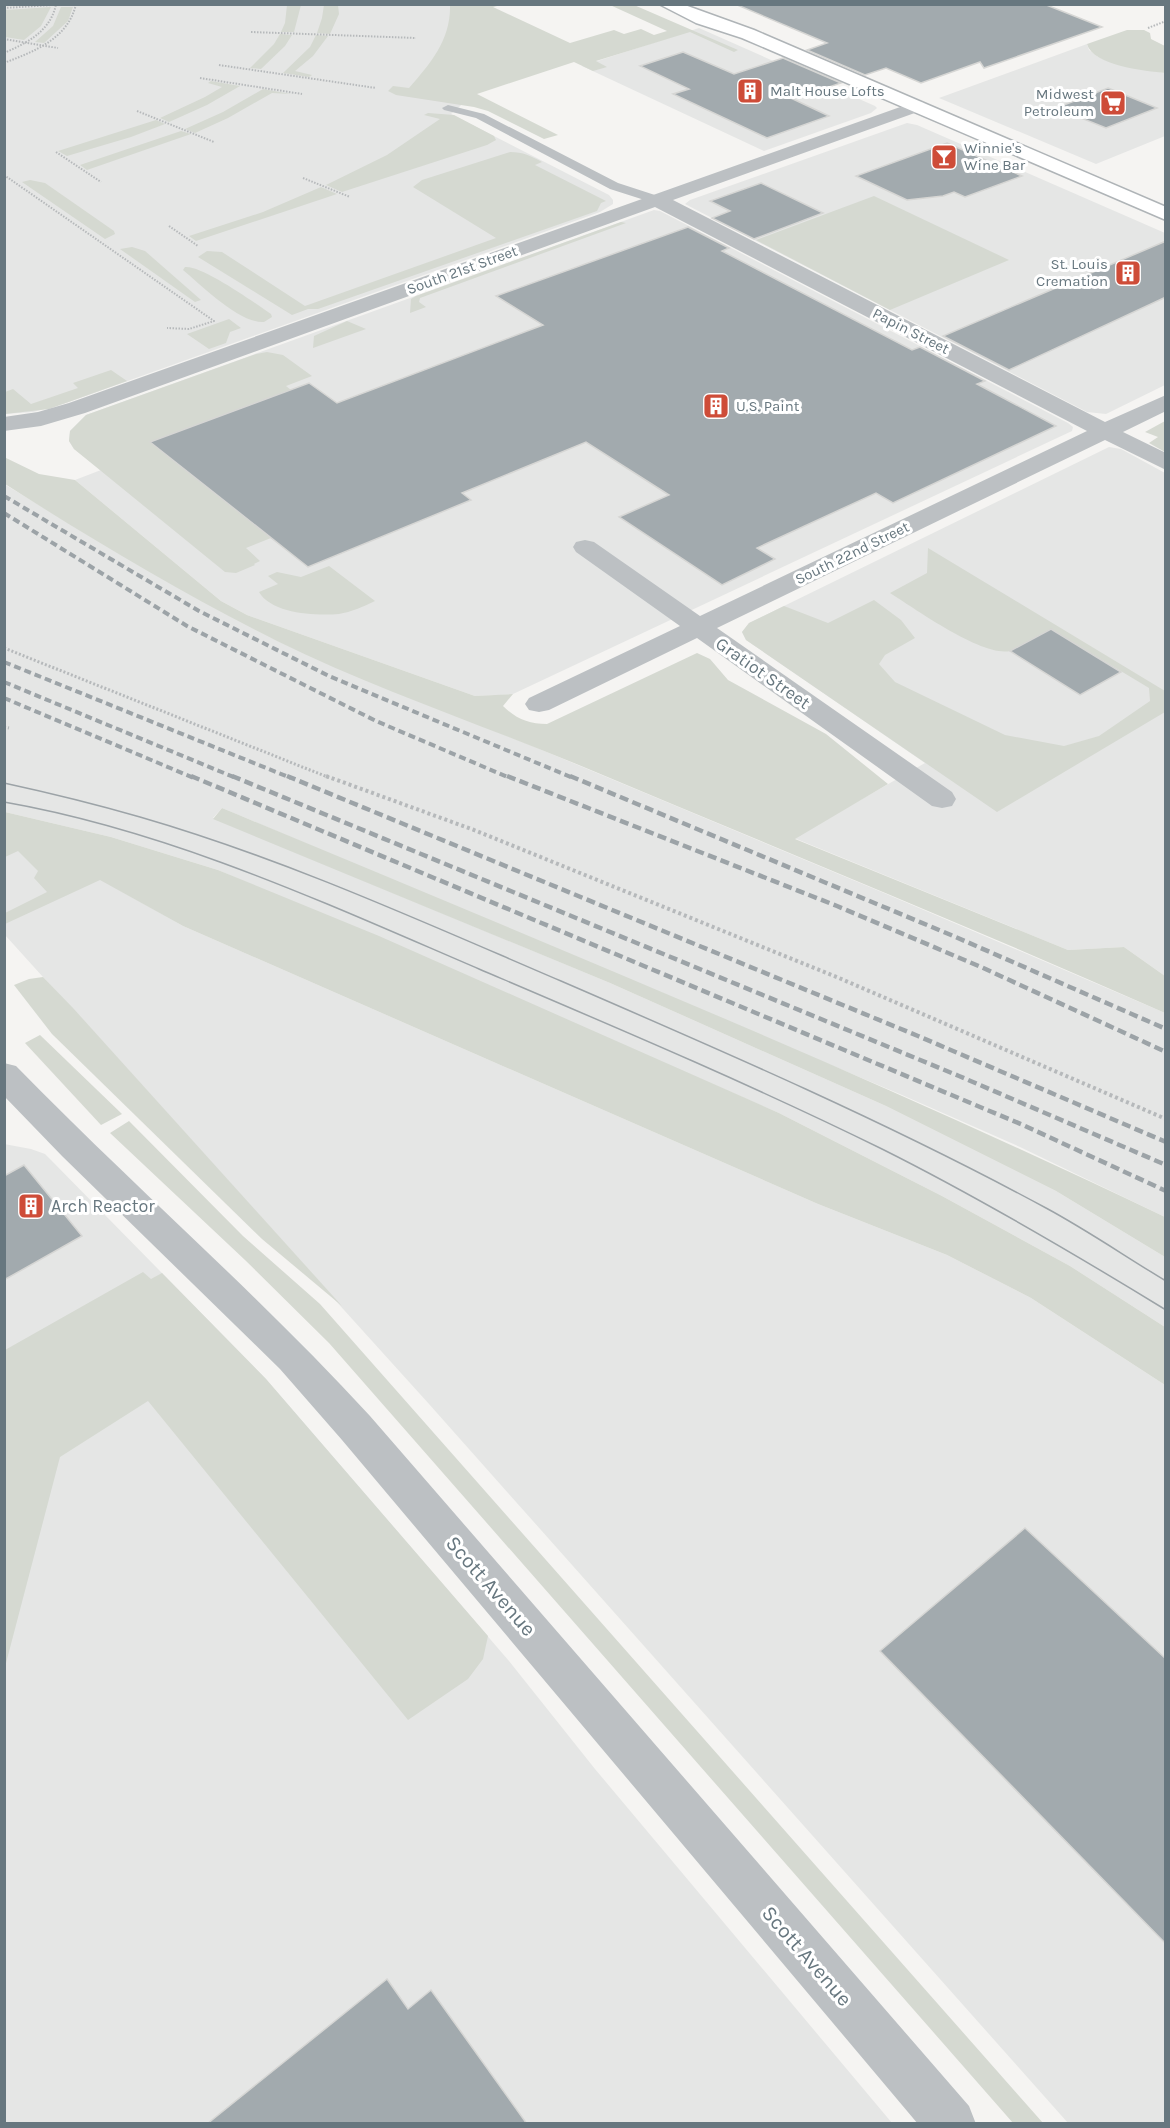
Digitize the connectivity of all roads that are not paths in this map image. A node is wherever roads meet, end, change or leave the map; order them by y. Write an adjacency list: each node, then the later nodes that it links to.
1 (668, 4): 3 (main road)
2 (695, 4): 3 (main road)
3 (748, 33): 4 (main road)
4 (917, 106): 6 (street, South 21st Street); 7 (main road)
5 (448, 108): 6 (lane)
6 (657, 200): 9 (street, South 21st Street); 10 (street, Papin Street)
7 (1166, 214)
8 (1166, 402): 10 (street, South 22nd Street)
9 (4, 424)
10 (1104, 431): 11 (street, Papin Street); 13 (street, South 22nd Street)
11 (1166, 463)
12 (585, 547): 13 (street, Gratiot Street)
13 (698, 627): 14 (street, South 22nd Street); 15 (street, Gratiot Street)
14 (539, 704)
15 (942, 799)
16 (11, 1092): 17 (street, Scott Avenue)
17 (951, 2124)

